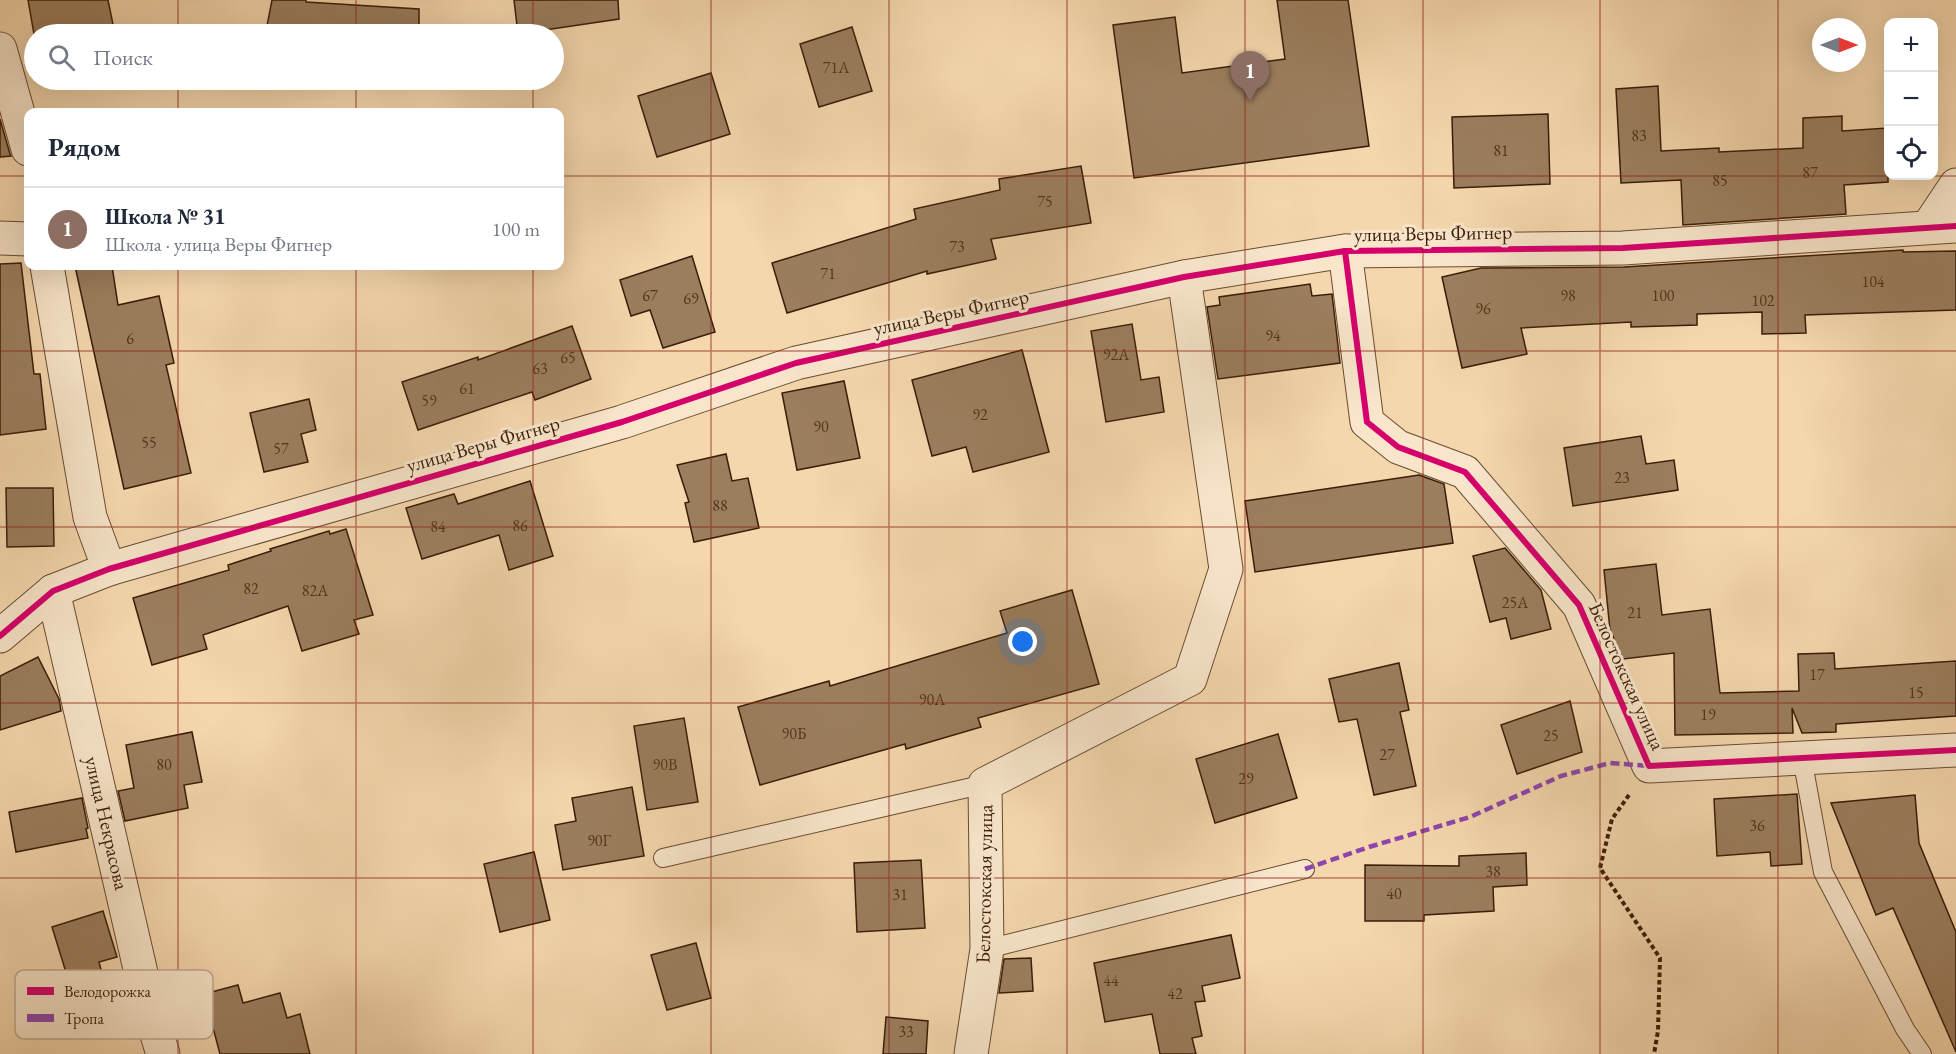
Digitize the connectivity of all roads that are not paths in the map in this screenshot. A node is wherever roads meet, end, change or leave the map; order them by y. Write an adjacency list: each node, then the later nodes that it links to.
1 (0, 49): 2 (street)
2 (24, 135)
3 (1956, 184): 4 (street)
4 (1942, 227): 7 (street, улица Веры Фигнер)
5 (0, 238): 6 (street)
6 (24, 239)
7 (1345, 251): 9 (street, улица Веры Фигнер); 14 (street, Белостокская улица)
8 (48, 270): 10 (street)
9 (1184, 277): 10 (street, улица Веры Фигнер); 15 (street)
10 (109, 569): 11 (street, улица Веры Фигнер)
11 (53, 591): 12 (street, улица Веры Фигнер); 19 (street, улица Некрасова)
12 (0, 636)
13 (1956, 750): 14 (street, Белостокская улица)
14 (1802, 758): 23 (lane)
15 (985, 784): 16 (lane); 18 (street, Белостокская улица)
16 (663, 858)
17 (1305, 869): 18 (lane)
18 (987, 949): 22 (street, Белостокская улица)
19 (140, 970)
20 (158, 1039): 21 (street, улица Некрасова)
21 (163, 1054)
22 (971, 1054)
23 (1922, 1054)

